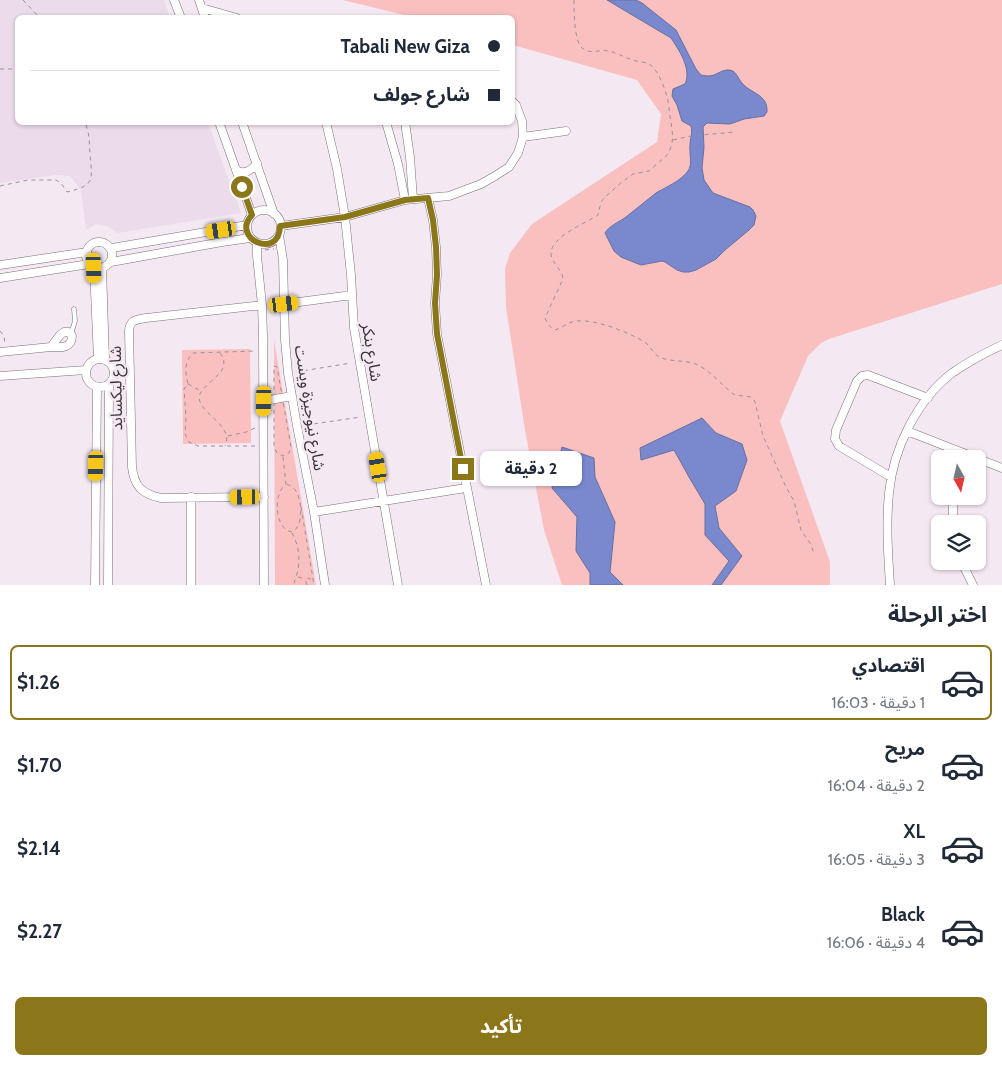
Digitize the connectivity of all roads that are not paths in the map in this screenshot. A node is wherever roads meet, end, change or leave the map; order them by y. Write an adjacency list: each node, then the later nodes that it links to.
1 (174, 0): 4 (street)
2 (199, 0): 3 (street)
3 (202, 8): 5 (street); 6 (street)
4 (180, 15)
5 (204, 15)
6 (226, 15)
7 (515, 104): 14 (street)
8 (220, 125): 16 (street)
9 (243, 125): 15 (street)
10 (327, 125): 21 (street, شارع بنكر)
11 (387, 125): 18 (street)
12 (405, 125): 18 (street)
13 (566, 131): 14 (street)
14 (522, 137): 17 (street)
15 (257, 163): 16 (street); 19 (street)
16 (236, 170): 20 (street)
17 (428, 198): 18 (street); 55 (street)
18 (409, 200): 21 (street)
19 (274, 214): 20 (street); 23 (street)
20 (252, 215): 22 (street)
21 (345, 217): 23 (street); 34 (street, شارع بنكر)
22 (247, 226): 24 (street); 27 (street)
23 (280, 226): 25 (street)
24 (221, 230): 26 (street); 28 (street)
25 (279, 235): 27 (street); 35 (street, شارع نيوجيزة ويست)
26 (222, 242): 27 (street); 30 (street)
27 (255, 244): 36 (street)
28 (112, 248): 29 (street); 30 (street)
29 (87, 252): 31 (street); 32 (street)
30 (111, 262): 32 (street)
31 (0, 265)
32 (95, 267): 33 (street); 42 (street)
33 (0, 278)
34 (352, 295): 35 (street); 58 (street, شارع بنكر)
35 (284, 304): 47 (street, شارع نيوجيزة ويست)
36 (262, 305): 49 (street); 57 (street, شارع ليكسايد)
37 (74, 309): 38 (lane)
38 (71, 334): 40 (street); 40 (street)
39 (1002, 345): 48 (street)
40 (51, 347): 41 (street)
41 (3, 352)
42 (101, 360): 43 (street); 45 (street)
43 (86, 370): 44 (street); 46 (street)
44 (0, 376)
45 (109, 384): 46 (street); 62 (street)
46 (97, 387): 61 (street)
47 (292, 396): 49 (street); 59 (street, شارع نيوجيزة ويست)
48 (928, 398): 50 (street); 54 (street)
49 (264, 401): 56 (street)
50 (907, 431): 51 (street); 54 (street)
51 (949, 450)
52 (986, 463): 53 (street)
53 (1002, 468)
54 (892, 476): 68 (street)
55 (466, 488): 58 (street); 67 (street)
56 (264, 497): 57 (street, شارع ليكسايد); 64 (street)
57 (191, 498): 63 (street)
58 (384, 501): 59 (street); 66 (street, شارع بنكر)
59 (314, 512): 65 (street, شارع نيوجيزة ويست)
60 (966, 570): 69 (street)
61 (95, 585)
62 (108, 585)
63 (191, 585)
64 (264, 585)
65 (325, 585)
66 (398, 585)
67 (486, 585)
68 (890, 585)
69 (973, 585)

